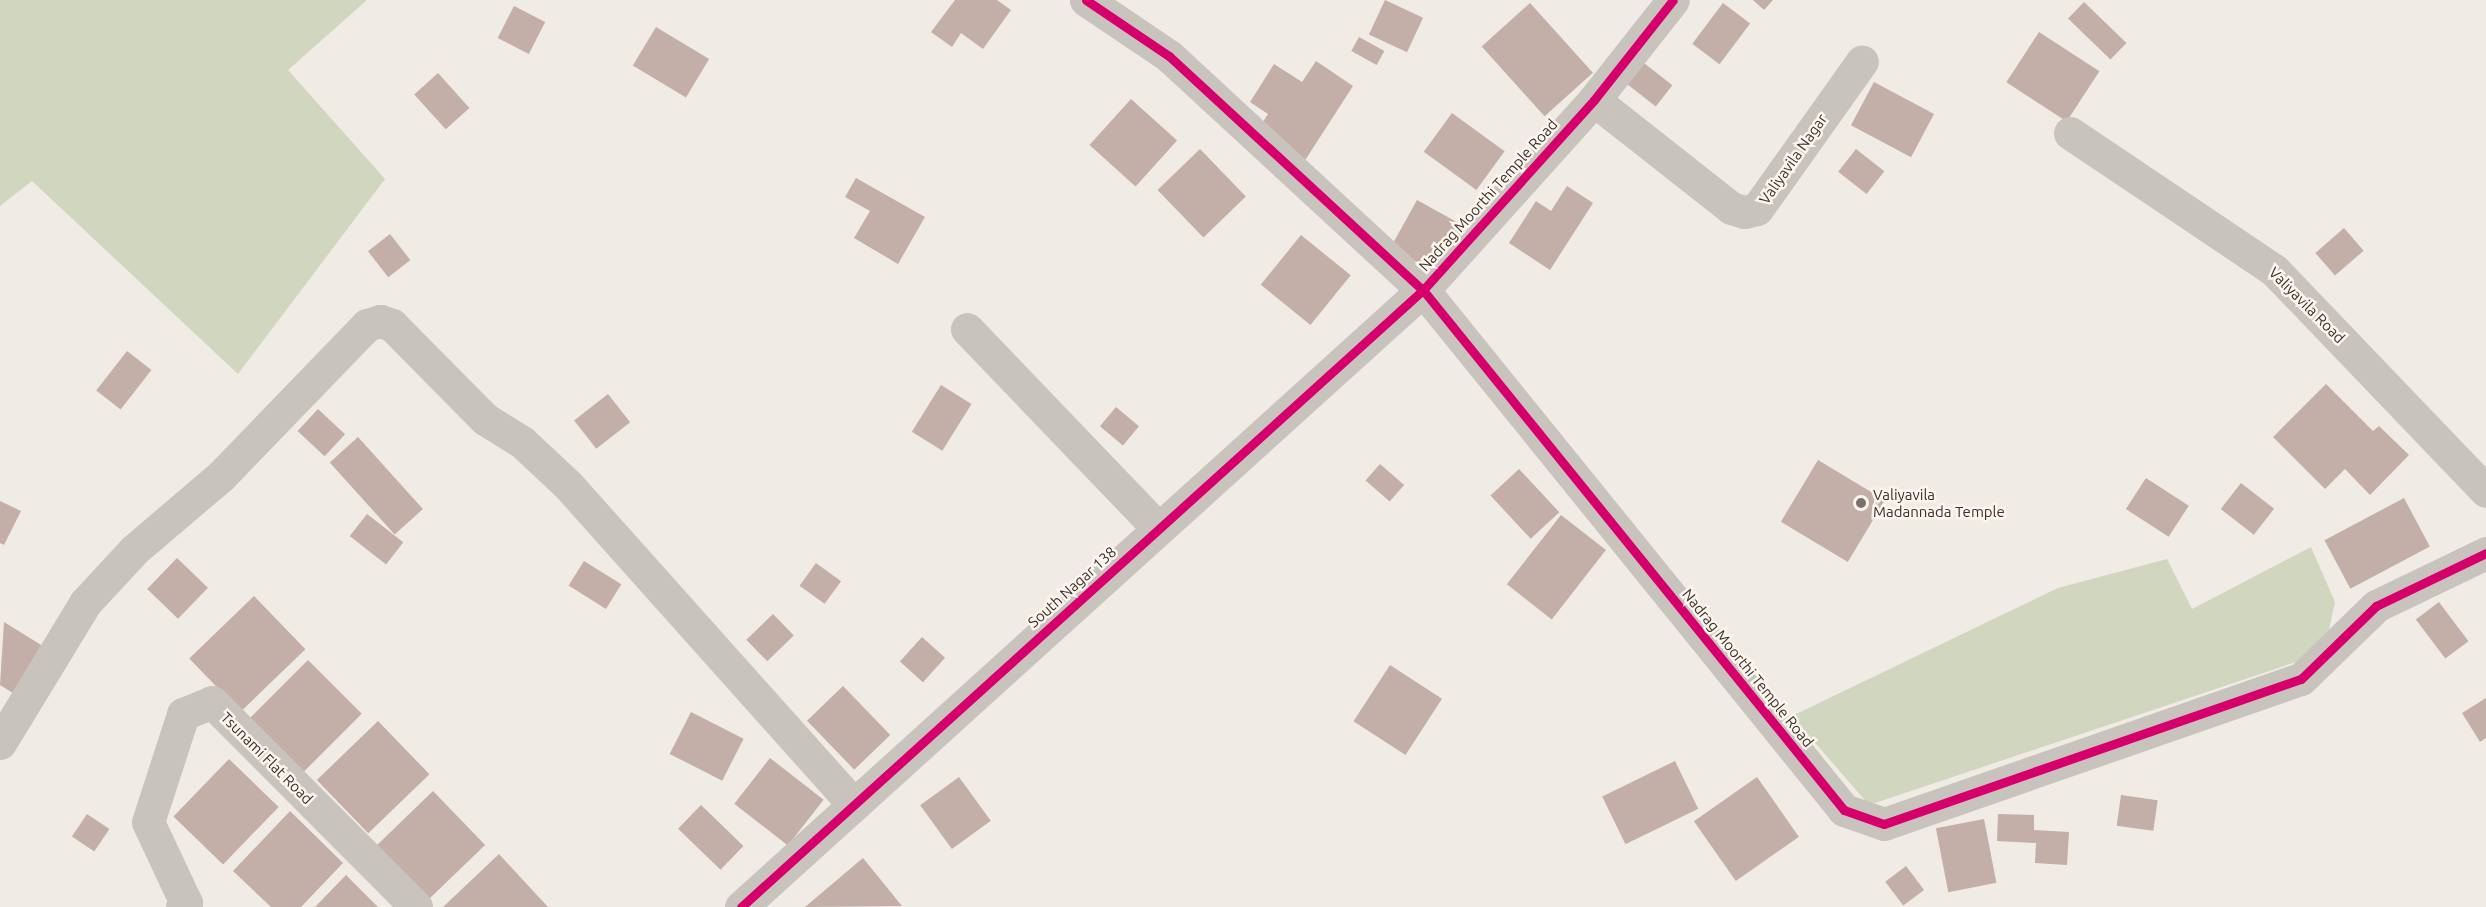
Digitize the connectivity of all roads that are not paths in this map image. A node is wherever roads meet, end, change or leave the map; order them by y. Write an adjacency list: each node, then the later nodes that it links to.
1 (1086, 0): 6 (street)
2 (1673, 0): 4 (street, Nadrag Moorthi Temple Road)
3 (1862, 61): 4 (street, Valiyavila Nagar)
4 (1594, 100): 6 (street, Nadrag Moorthi Temple Road)
5 (2070, 133): 8 (street, Valiyavila Road)
6 (1423, 290): 9 (street, South Nagar 138); 10 (street, Nadrag Moorthi Temple Road)
7 (967, 329): 9 (street)
8 (2486, 491)
9 (1159, 529): 12 (street, South Nagar 138)
10 (2486, 553)
11 (0, 743): 12 (street)
12 (854, 805): 15 (street, South Nagar 138)
13 (182, 907): 14 (street, Tsunami Flat Road)
14 (416, 907)
15 (741, 907)

